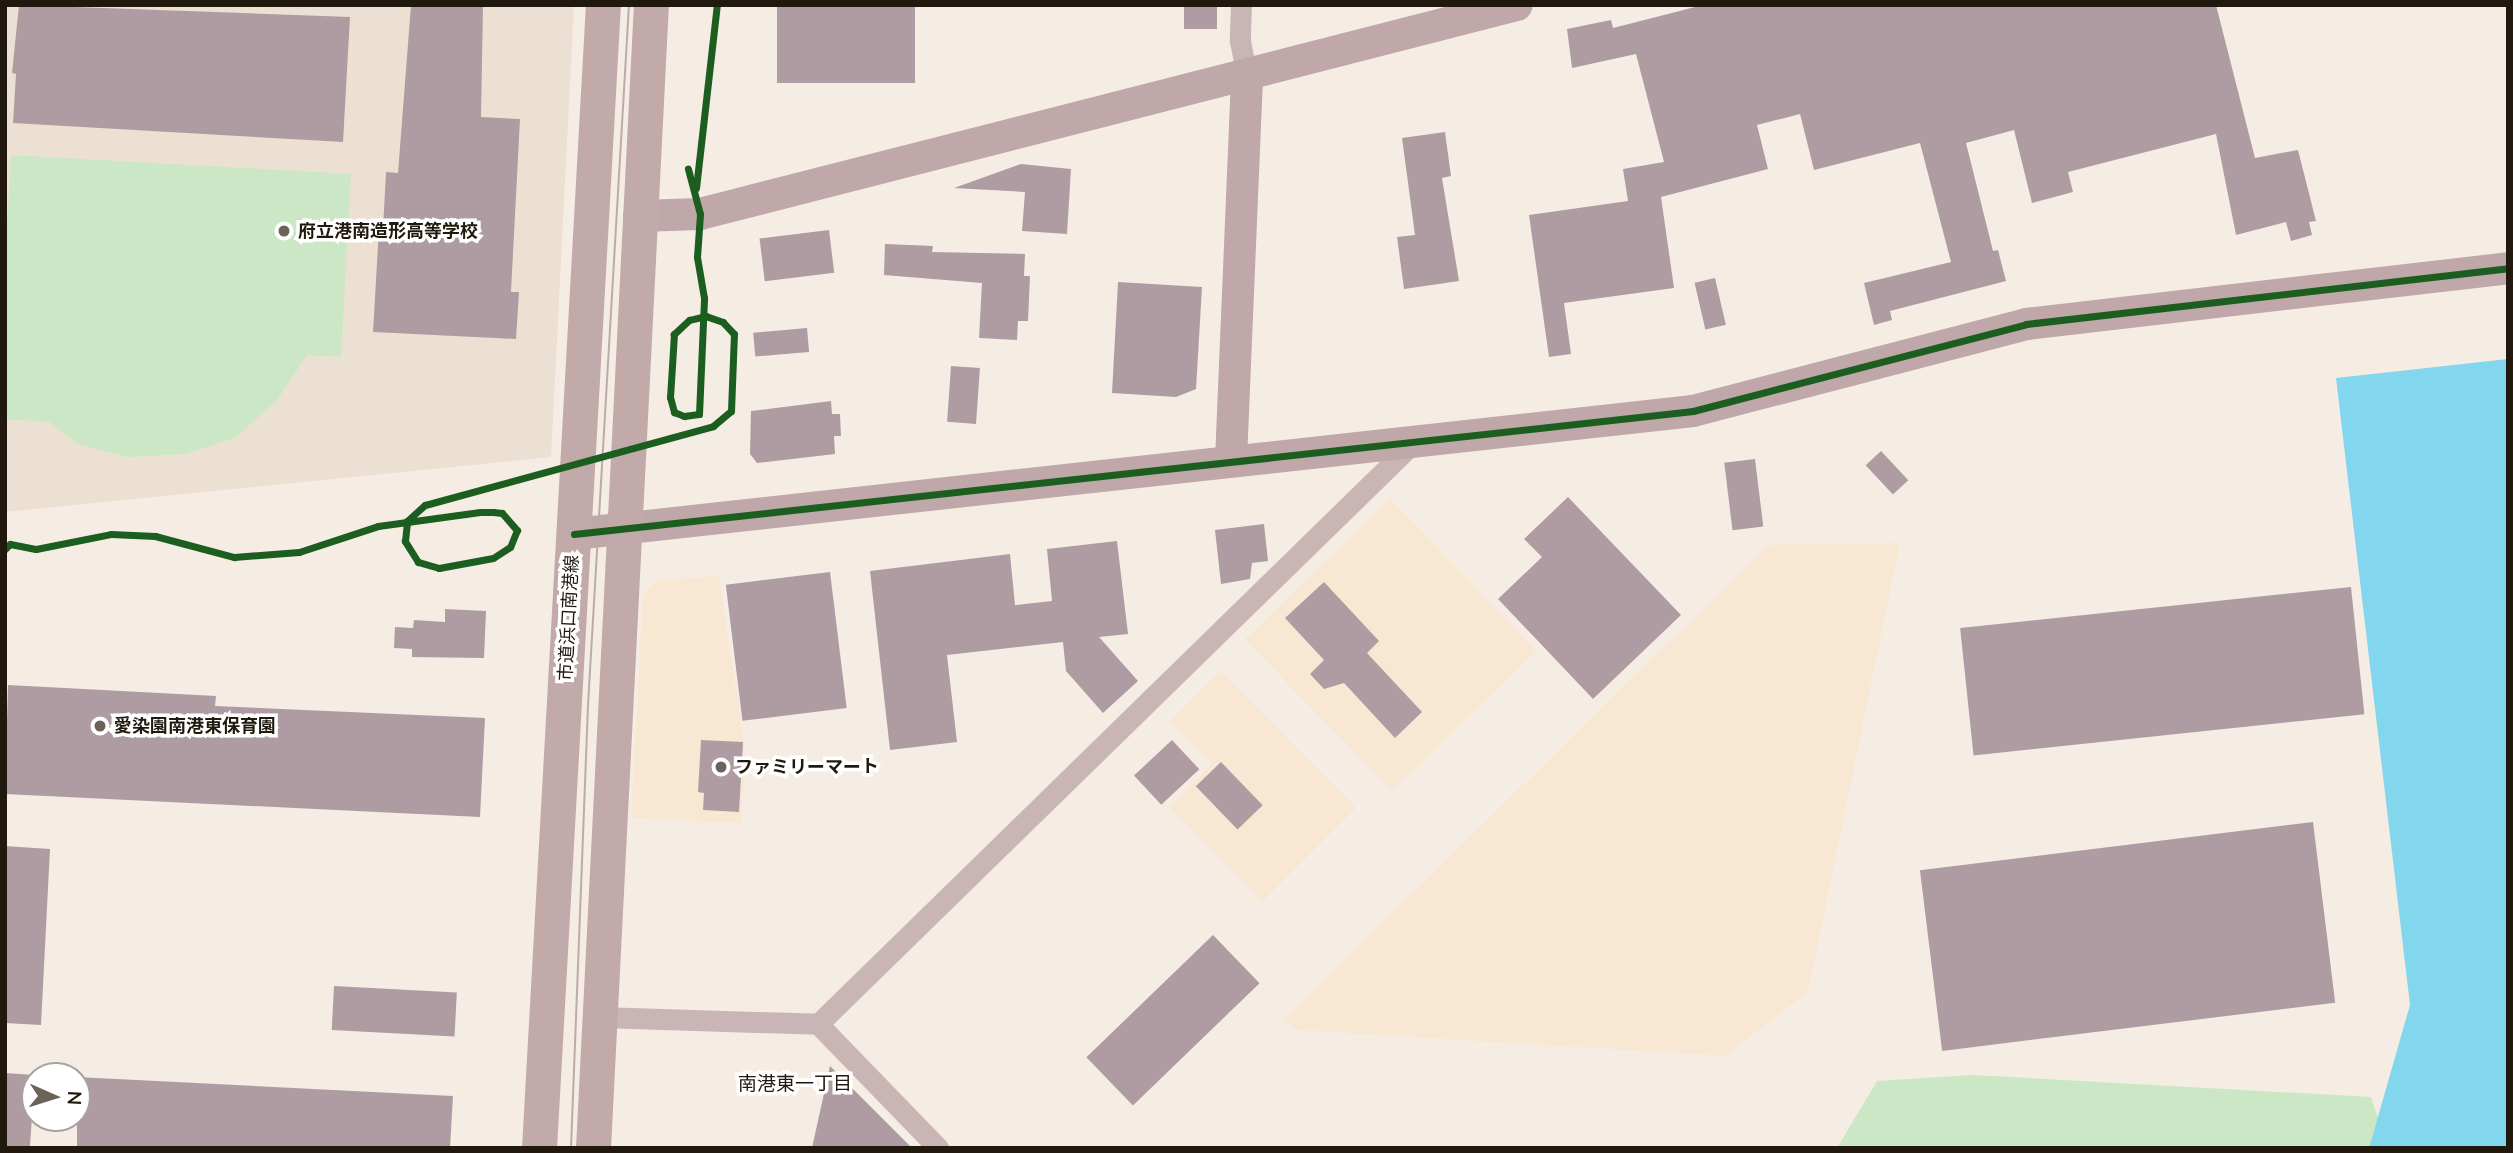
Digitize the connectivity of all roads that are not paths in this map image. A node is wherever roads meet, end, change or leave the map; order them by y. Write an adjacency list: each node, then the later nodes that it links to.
1 (603, 5): 11 (main road, 市道浜口南港線)
2 (650, 5): 6 (main road)
3 (1241, 5): 5 (street)
4 (1517, 5): 5 (street)
5 (1247, 78): 6 (street); 9 (street)
6 (639, 216): 10 (main road)
7 (2508, 268): 8 (street)
8 (1414, 442): 9 (street); 13 (street)
9 (1231, 460): 10 (street)
10 (625, 529): 11 (street); 12 (main road)
11 (574, 534): 14 (main road, 市道浜口南港線)
12 (600, 1017): 13 (street); 15 (main road)
13 (818, 1024): 16 (street)
14 (539, 1148)
15 (593, 1148)
16 (938, 1148)

